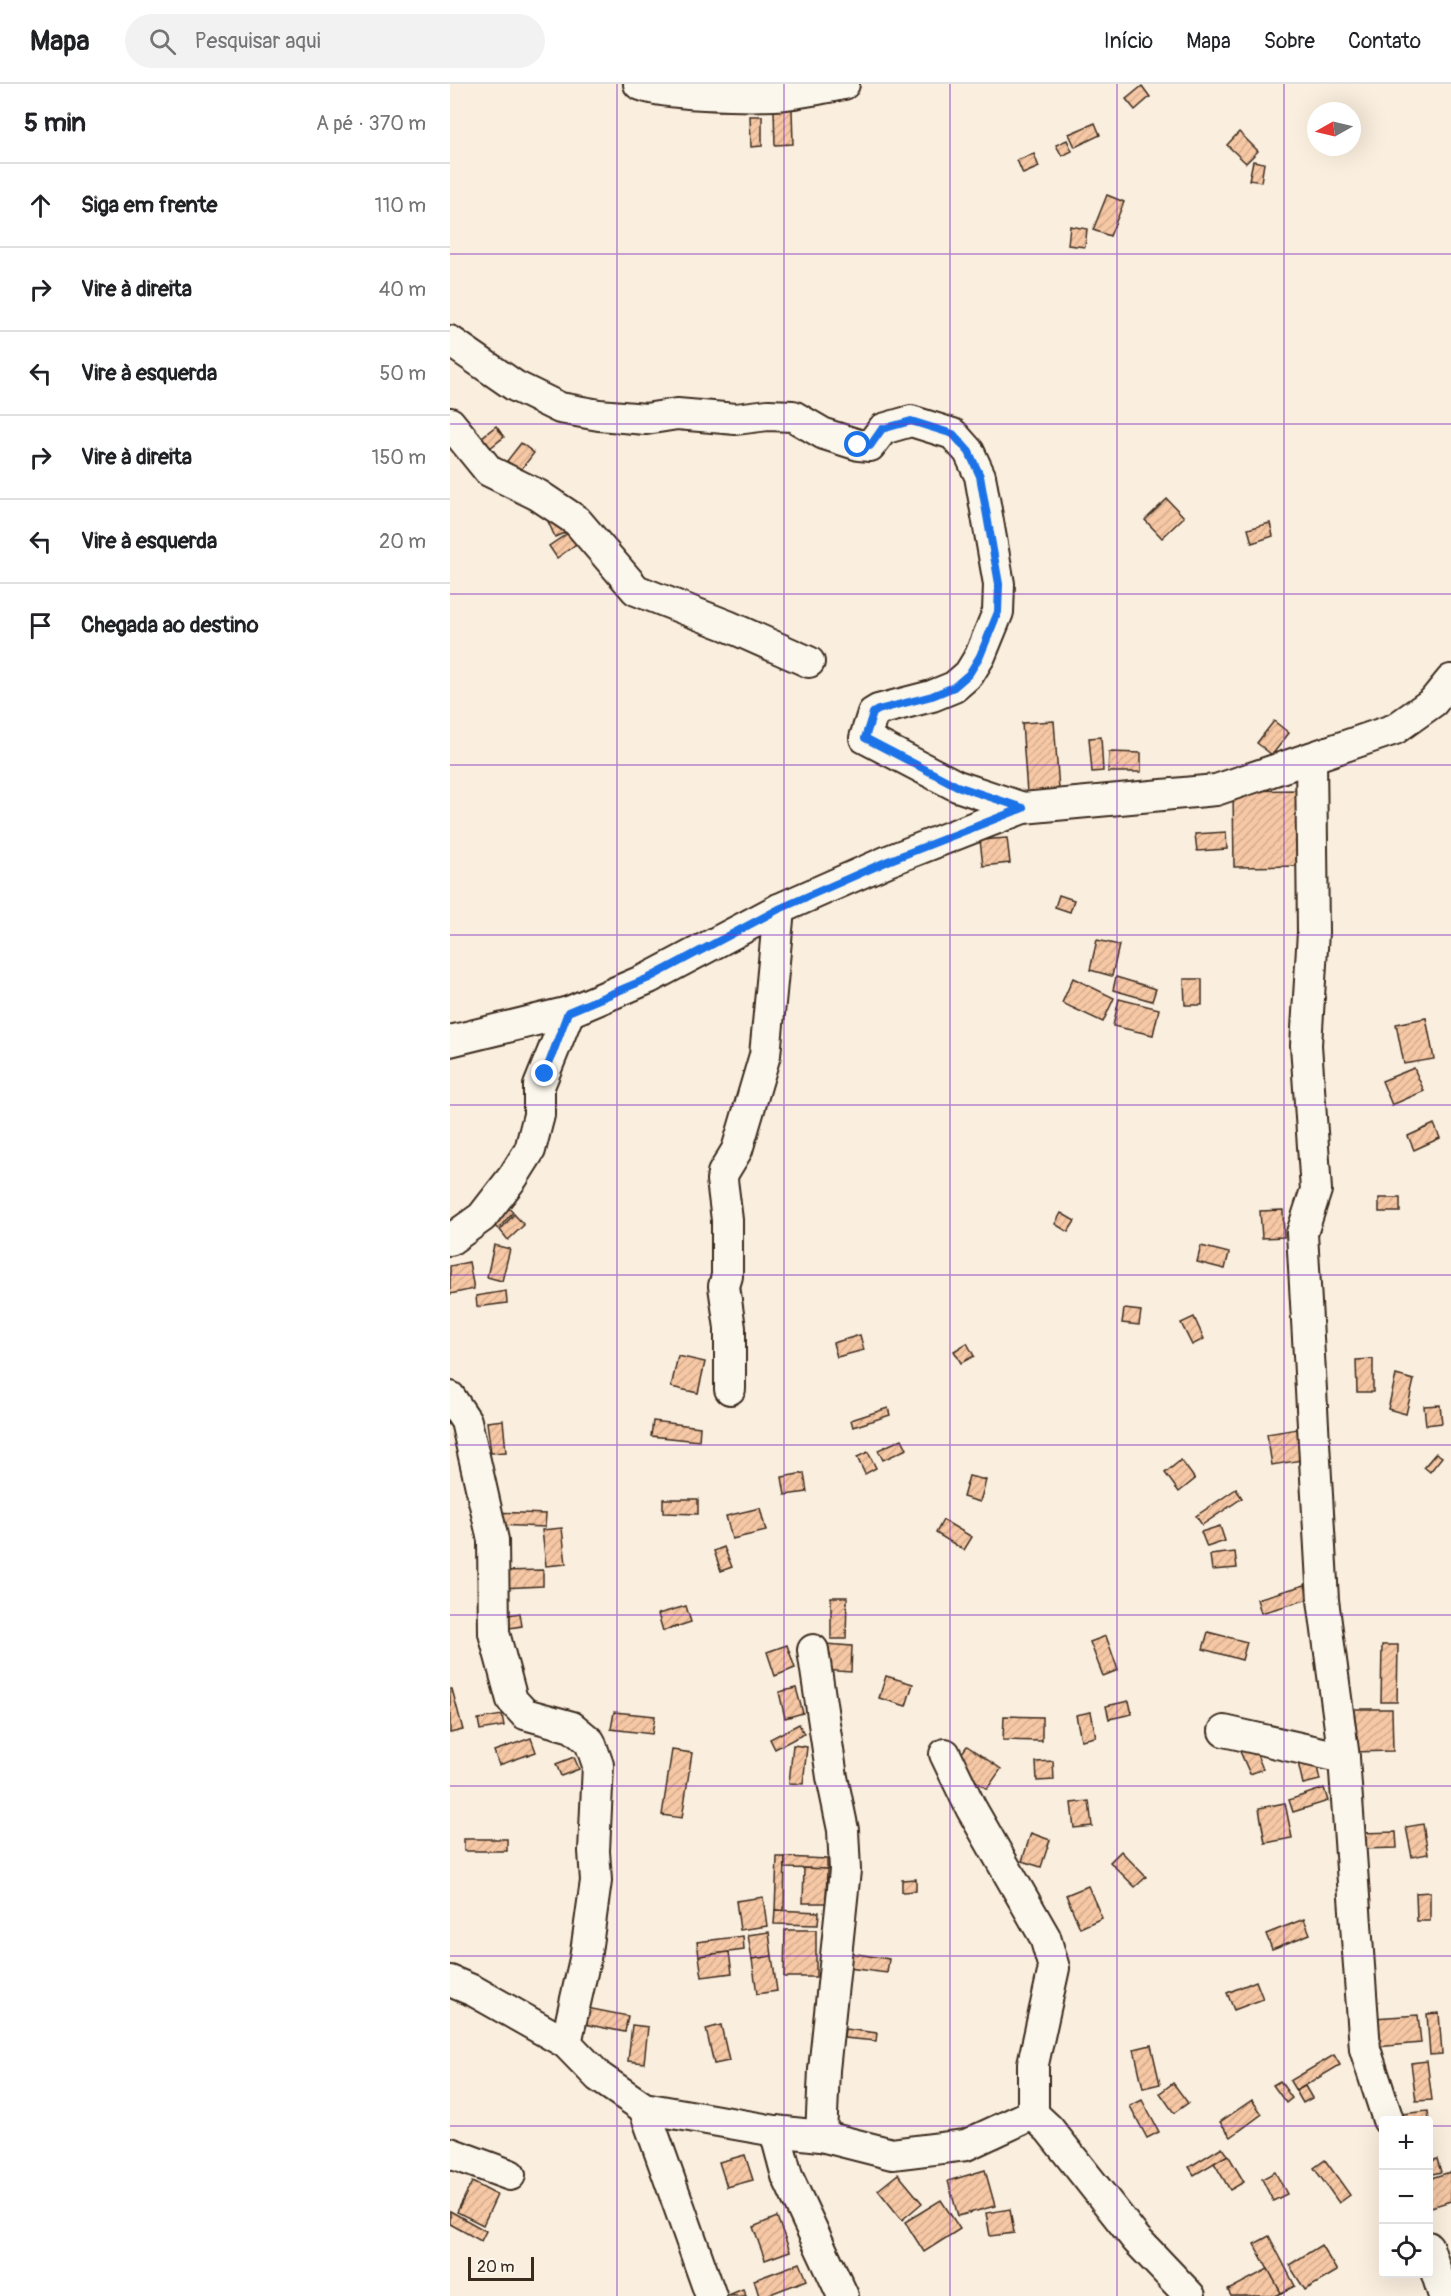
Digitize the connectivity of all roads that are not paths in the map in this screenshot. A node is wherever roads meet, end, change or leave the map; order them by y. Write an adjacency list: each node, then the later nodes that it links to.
1 (639, 84): 2 (street)
2 (844, 84)
3 (450, 342): 8 (street)
4 (450, 423): 5 (street)
5 (809, 662)
6 (1451, 680): 7 (street)
7 (1311, 758): 8 (street); 18 (street)
8 (1023, 808): 9 (street)
9 (779, 909): 10 (street); 13 (street)
10 (568, 1012): 11 (street); 12 (street)
11 (450, 1041)
12 (450, 1240)
13 (730, 1389)
14 (450, 1397): 20 (street)
15 (813, 1650): 25 (street)
16 (1224, 1731): 18 (street)
17 (945, 1754): 22 (street)
18 (1344, 1758): 23 (street)
19 (450, 1981): 20 (street)
20 (566, 2043): 21 (street)
21 (644, 2108): 24 (street); 29 (street)
22 (1033, 2114): 25 (street); 31 (street)
23 (1386, 2116)
24 (775, 2131): 25 (street); 30 (street)
25 (821, 2136)
26 (450, 2153): 27 (street)
27 (510, 2175)
28 (1433, 2262): 32 (street)
29 (711, 2296)
30 (843, 2296)
31 (1190, 2296)
32 (1444, 2296)

